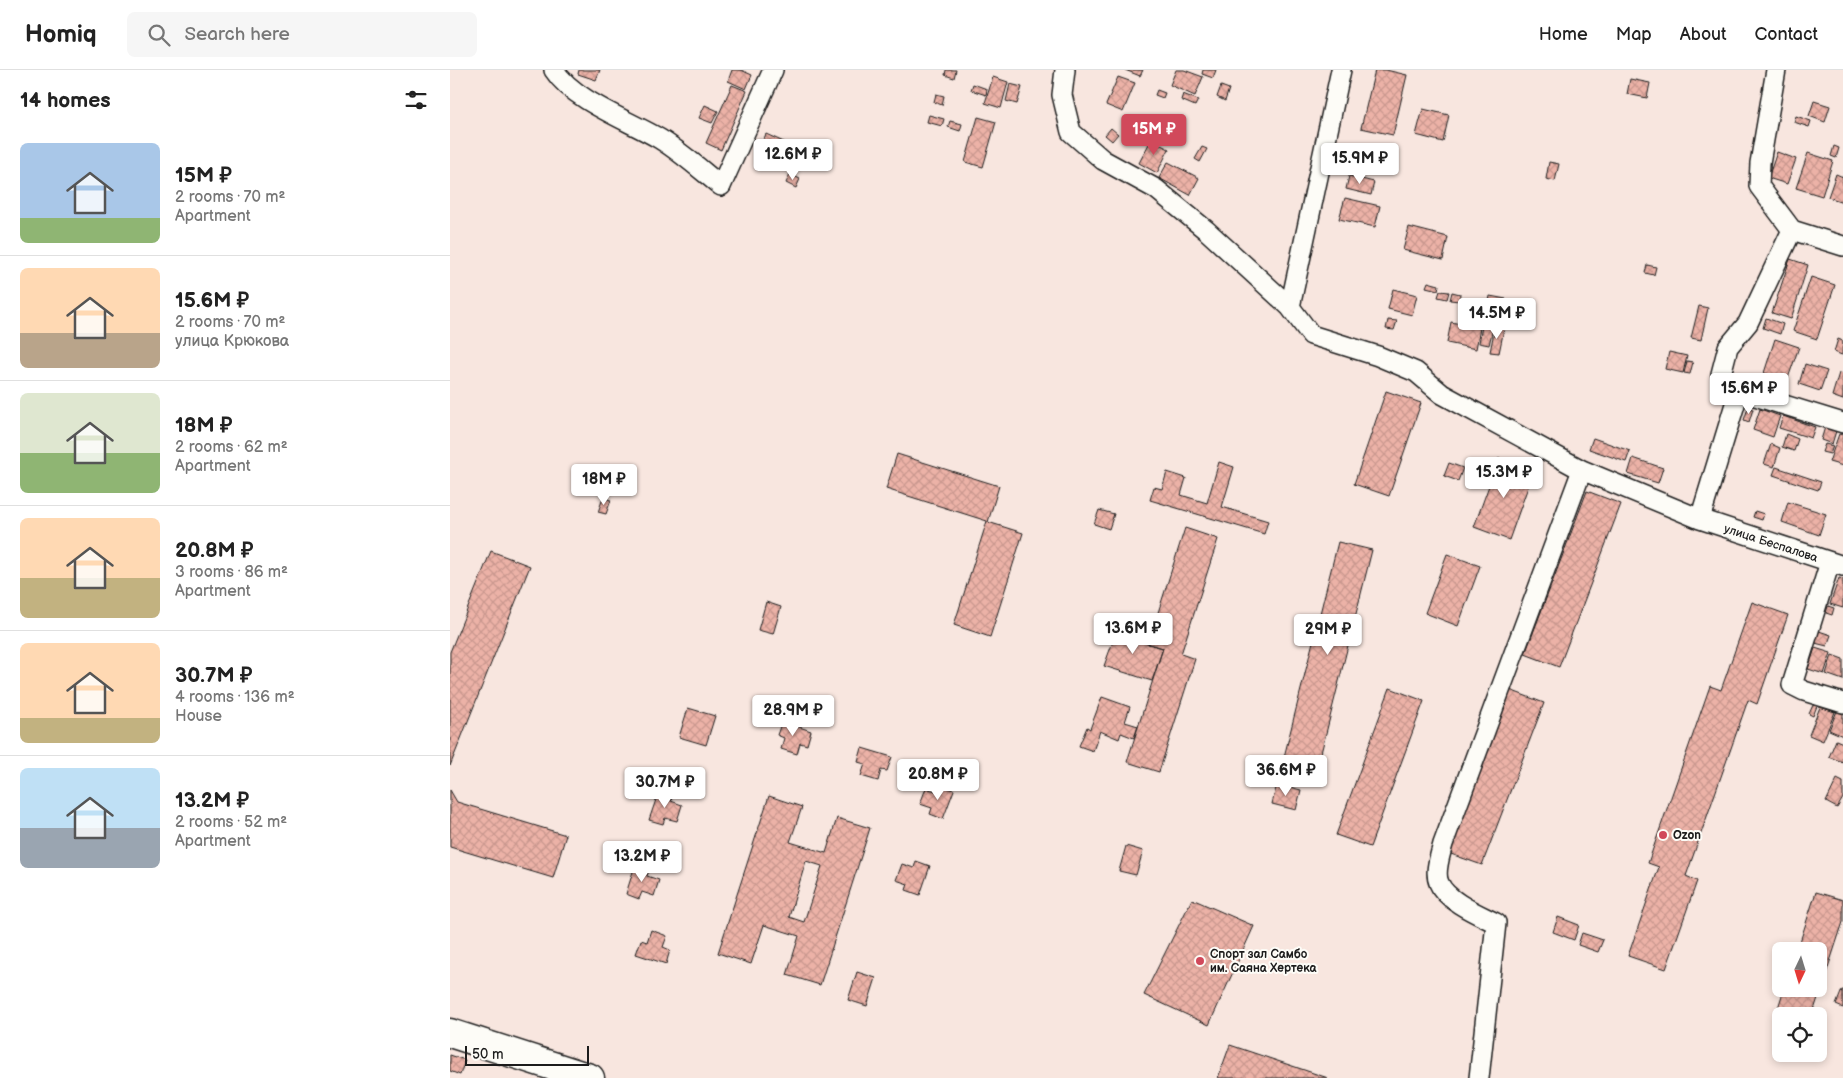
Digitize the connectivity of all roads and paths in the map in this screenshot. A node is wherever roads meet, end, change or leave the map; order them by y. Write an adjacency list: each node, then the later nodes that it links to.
1 (554, 70): 2 (street)
2 (773, 70)
3 (1066, 70): 8 (street, улица Беспалова)
4 (1341, 70): 8 (street)
5 (1776, 70): 6 (street)
6 (1792, 230): 7 (street); 9 (street)
7 (1843, 246)
8 (1290, 307): 11 (street, улица Беспалова)
9 (1739, 391): 10 (street); 12 (street)
10 (1843, 423)
11 (1582, 470): 12 (street, улица Беспалова); 17 (street)
12 (1700, 519): 13 (street, улица Беспалова)
13 (1837, 564): 14 (street)
14 (1843, 703)
15 (450, 1033): 16 (main road)
16 (590, 1078)
17 (1479, 1078)

